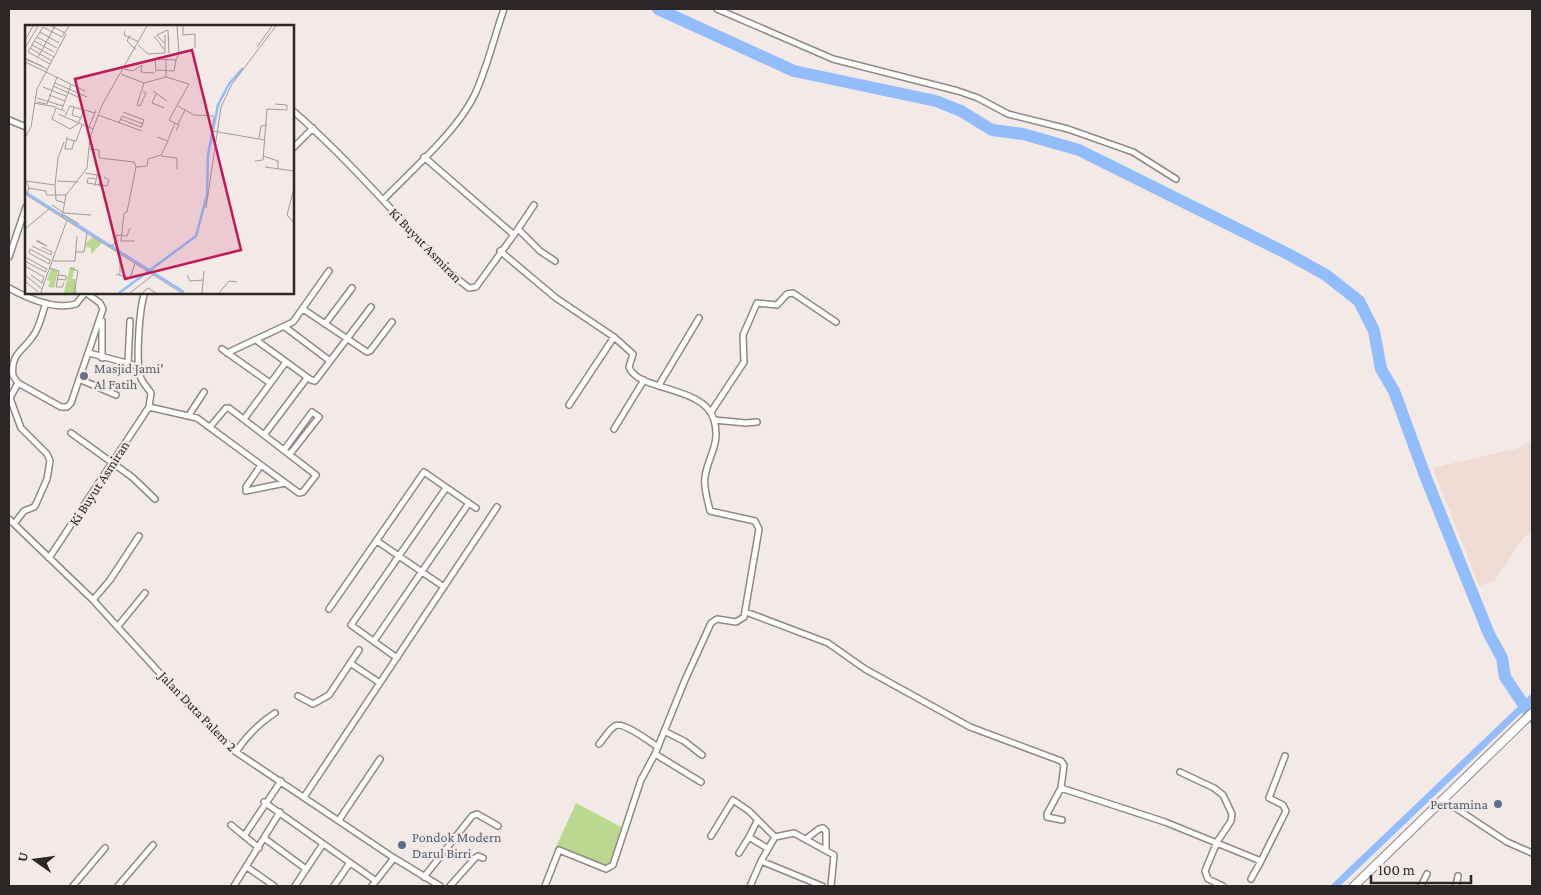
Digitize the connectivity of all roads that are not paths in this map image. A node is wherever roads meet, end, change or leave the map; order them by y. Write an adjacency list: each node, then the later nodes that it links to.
1 (504, 9): 8 (street)
2 (717, 9): 9 (street)
3 (294, 112): 6 (street, Ki Buyut Asmiran)
4 (9, 120): 5 (street)
5 (25, 127)
6 (313, 128): 7 (street); 10 (street, Ki Buyut Asmiran)
7 (294, 147)
8 (424, 157): 10 (street); 14 (street)
9 (1176, 179)
10 (383, 200): 15 (street, Ki Buyut Asmiran)
11 (534, 205): 13 (street, Ki Buyut Asmiran)
12 (25, 210): 16 (street)
13 (518, 229): 14 (street, Ki Buyut Asmiran); 17 (street)
14 (514, 235): 15 (street, Ki Buyut Asmiran)
15 (500, 251): 34 (street)
16 (9, 257)
17 (556, 261)
18 (329, 271): 26 (street)
19 (9, 288): 24 (street)
20 (352, 288): 32 (street)
21 (84, 294): 24 (street)
22 (86, 294): 27 (street)
23 (144, 294): 44 (street)
24 (46, 303): 49 (street)
25 (371, 307): 35 (street)
26 (303, 309): 32 (street); 33 (street)
27 (102, 315): 38 (street); 40 (street)
28 (699, 318): 50 (street)
29 (130, 321): 43 (street)
30 (392, 322): 35 (street)
31 (836, 322): 55 (street)
32 (325, 324): 35 (street)
33 (285, 327): 36 (street); 41 (street)
34 (614, 337): 47 (street); 53 (street)
35 (347, 339): 41 (street)
36 (256, 340): 39 (street); 42 (street)
37 (222, 349): 39 (street)
38 (89, 353): 40 (street); 46 (street)
39 (228, 353): 48 (street)
40 (102, 358): 43 (street)
41 (330, 361): 45 (street)
42 (286, 362): 45 (street); 48 (street)
43 (128, 363): 44 (street)
44 (138, 366): 54 (street)
45 (307, 378): 63 (street)
46 (79, 379): 49 (street); 52 (street)
47 (644, 380): 50 (street); 61 (street)
48 (270, 383): 57 (street)
49 (18, 384): 75 (street)
50 (659, 385): 55 (street)
51 (204, 392): 56 (street)
52 (116, 395)
53 (569, 405)
54 (149, 407): 56 (street); 66 (street, Ki Buyut Asmiran)
55 (711, 412): 58 (street)
56 (188, 415): 60 (street)
57 (244, 419): 60 (street); 63 (street)
58 (714, 420): 59 (street); 85 (street)
59 (757, 422)
60 (210, 427): 67 (street)
61 (614, 429)
62 (71, 433): 66 (street)
63 (264, 435): 64 (street)
64 (284, 450): 65 (street); 65 (street)
65 (290, 454): 68 (street)
66 (112, 462): 70 (street); 79 (street, Ki Buyut Asmiran)
67 (262, 465): 68 (street); 68 (street)
68 (285, 483)
69 (446, 488): 71 (street); 77 (street); 78 (street)
70 (156, 499)
71 (469, 503): 73 (street); 80 (street)
72 (497, 507): 81 (street)
73 (476, 508)
74 (9, 519): 75 (street, Jalan Duta Palem 2)
75 (14, 524): 79 (street, Jalan Duta Palem 2)
76 (139, 536): 83 (street)
77 (376, 541): 78 (street); 84 (street)
78 (399, 556): 80 (street); 87 (street)
79 (49, 558): 83 (street, Jalan Duta Palem 2)
80 (422, 572): 81 (street); 87 (street)
81 (444, 587): 89 (street)
82 (145, 593): 86 (street)
83 (93, 600): 86 (street, Jalan Duta Palem 2)
84 (329, 609)
85 (746, 612): 95 (street); 106 (street)
86 (118, 626): 98 (street, Jalan Duta Palem 2)
87 (374, 641): 89 (street)
88 (359, 650): 90 (street)
89 (397, 658): 91 (street)
90 (350, 663): 91 (street); 92 (street)
91 (380, 683): 107 (street)
92 (298, 696)
93 (275, 713): 98 (street)
94 (1532, 713): 108 (street)
95 (664, 731): 97 (street); 100 (street)
96 (599, 744): 97 (street)
97 (658, 747): 99 (street)
98 (236, 752): 104 (street, Jalan Duta Palem 2)
99 (655, 754): 105 (street); 153 (street)
100 (702, 755)
101 (1285, 756): 134 (street)
102 (380, 759): 111 (street)
103 (1180, 772): 122 (street)
104 (281, 781): 107 (street, Jalan Duta Palem 2); 109 (street)
105 (701, 782)
106 (1061, 788): 112 (street); 122 (street)
107 (304, 797): 111 (street, Jalan Duta Palem 2)
108 (1442, 799): 130 (street); 158 (street)
109 (265, 803): 110 (street); 116 (street)
110 (280, 812): 120 (street); 123 (street)
111 (339, 820): 131 (street, Jalan Duta Palem 2)
112 (1062, 820)
113 (757, 821): 117 (street); 118 (street); 119 (street)
114 (231, 825): 116 (street)
115 (498, 826): 140 (street)
116 (244, 836): 126 (street)
117 (711, 836)
118 (749, 837): 127 (street); 129 (street)
119 (775, 837): 121 (street); 127 (street)
120 (264, 838): 126 (street); 137 (street)
121 (806, 839): 128 (street); 128 (street)
122 (1217, 842): 134 (street); 157 (street)
123 (323, 844): 135 (street); 137 (street)
124 (153, 845): 145 (street)
125 (105, 848): 144 (street)
126 (259, 848): 136 (street)
127 (766, 848): 133 (street)
128 (826, 849): 156 (street)
129 (739, 853)
130 (1532, 853)
131 (394, 858): 140 (street, Jalan Duta Palem 2); 142 (street)
132 (483, 858): 152 (street)
133 (761, 861): 143 (street); 155 (street)
134 (1261, 861): 141 (street)
135 (350, 864): 142 (street); 149 (street)
136 (247, 867): 146 (street); 147 (street)
137 (306, 869): 148 (street)
138 (1427, 874): 159 (street)
139 (1458, 876): 160 (street)
140 (424, 877): 151 (street, Jalan Duta Palem 2)
141 (1251, 879)
142 (376, 881): 150 (street)
143 (750, 885): 154 (street)
144 (73, 886)
145 (118, 886)
146 (234, 886)
147 (274, 886)
148 (295, 886)
149 (334, 886)
150 (372, 886)
151 (440, 886)
152 (450, 886)
153 (545, 886)
154 (757, 886)
155 (822, 886)
156 (831, 886)
157 (1223, 886)
158 (1354, 886)
159 (1422, 886)
160 (1456, 886)

